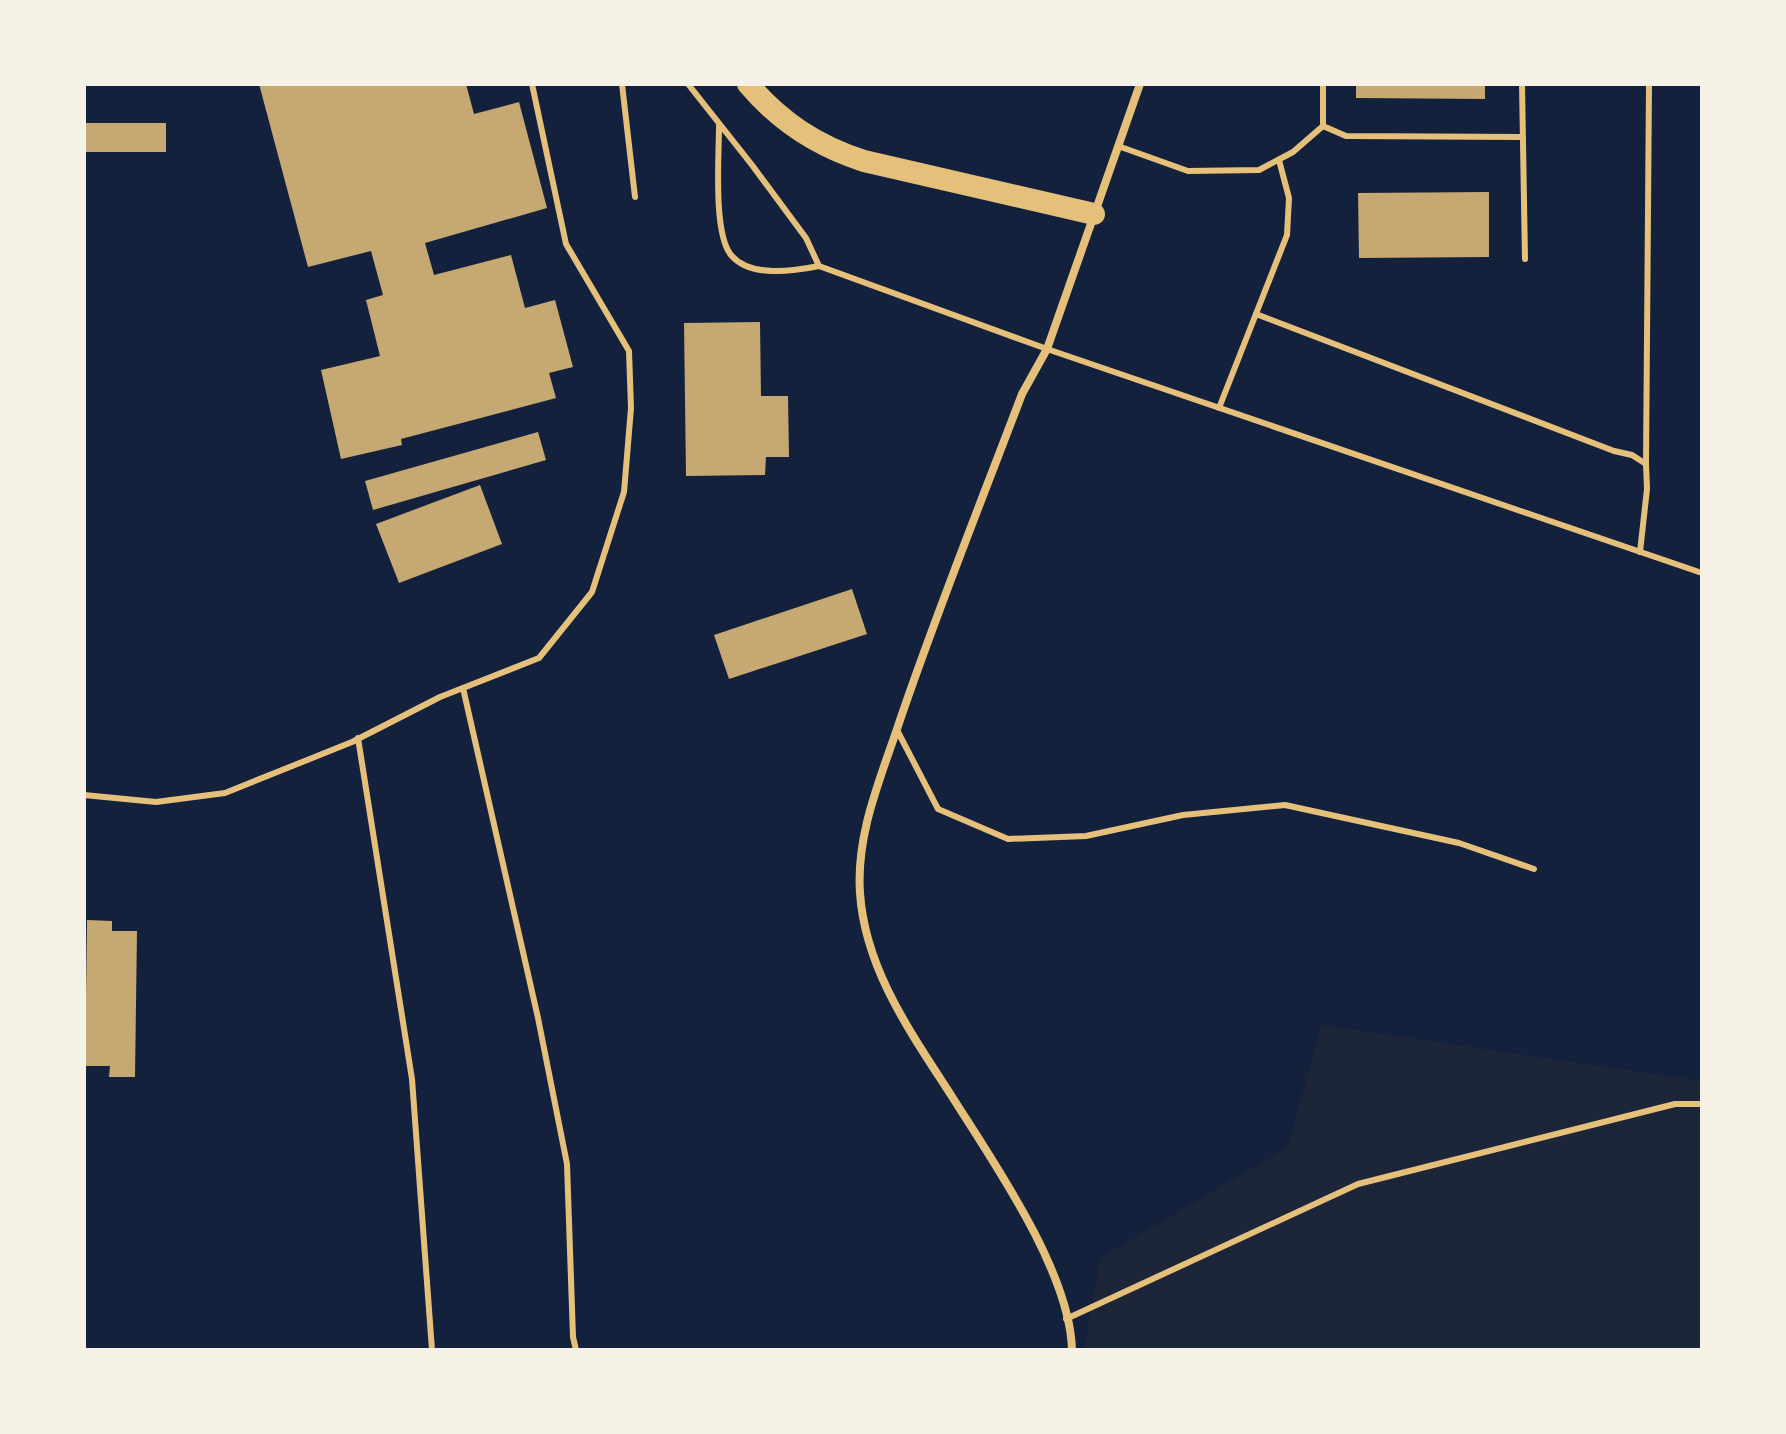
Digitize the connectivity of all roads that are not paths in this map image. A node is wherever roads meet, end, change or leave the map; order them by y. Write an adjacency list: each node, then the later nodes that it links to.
1 (532, 84): 24 (lane)
2 (622, 84): 14 (lane)
3 (688, 84): 9 (lane)
4 (748, 84): 15 (highway)
5 (1140, 84): 12 (street)
6 (1323, 84): 10 (lane)
7 (1522, 84): 11 (lane)
8 (1649, 84): 21 (lane)
9 (719, 126): 17 (lane); 17 (lane)
10 (1323, 126): 11 (lane); 13 (lane)
11 (1522, 137): 16 (lane)
12 (1118, 146): 13 (lane); 15 (street)
13 (1279, 160): 18 (lane)
14 (635, 197)
15 (1094, 214): 19 (street)
16 (1525, 259)
17 (819, 266): 19 (lane)
18 (1256, 314): 20 (lane); 21 (lane)
19 (1047, 349): 20 (lane); 25 (street)
20 (1219, 408): 22 (lane)
21 (1646, 464): 22 (lane)
22 (1640, 552): 23 (lane)
23 (1702, 573)
24 (463, 688): 26 (lane); 32 (lane)
25 (897, 730): 28 (lane); 30 (street)
26 (358, 738): 27 (lane); 31 (lane)
27 (84, 795)
28 (1534, 869)
29 (1702, 1104): 30 (lane)
30 (1066, 1319): 33 (street)
31 (432, 1350)
32 (576, 1350)
33 (1072, 1350)

